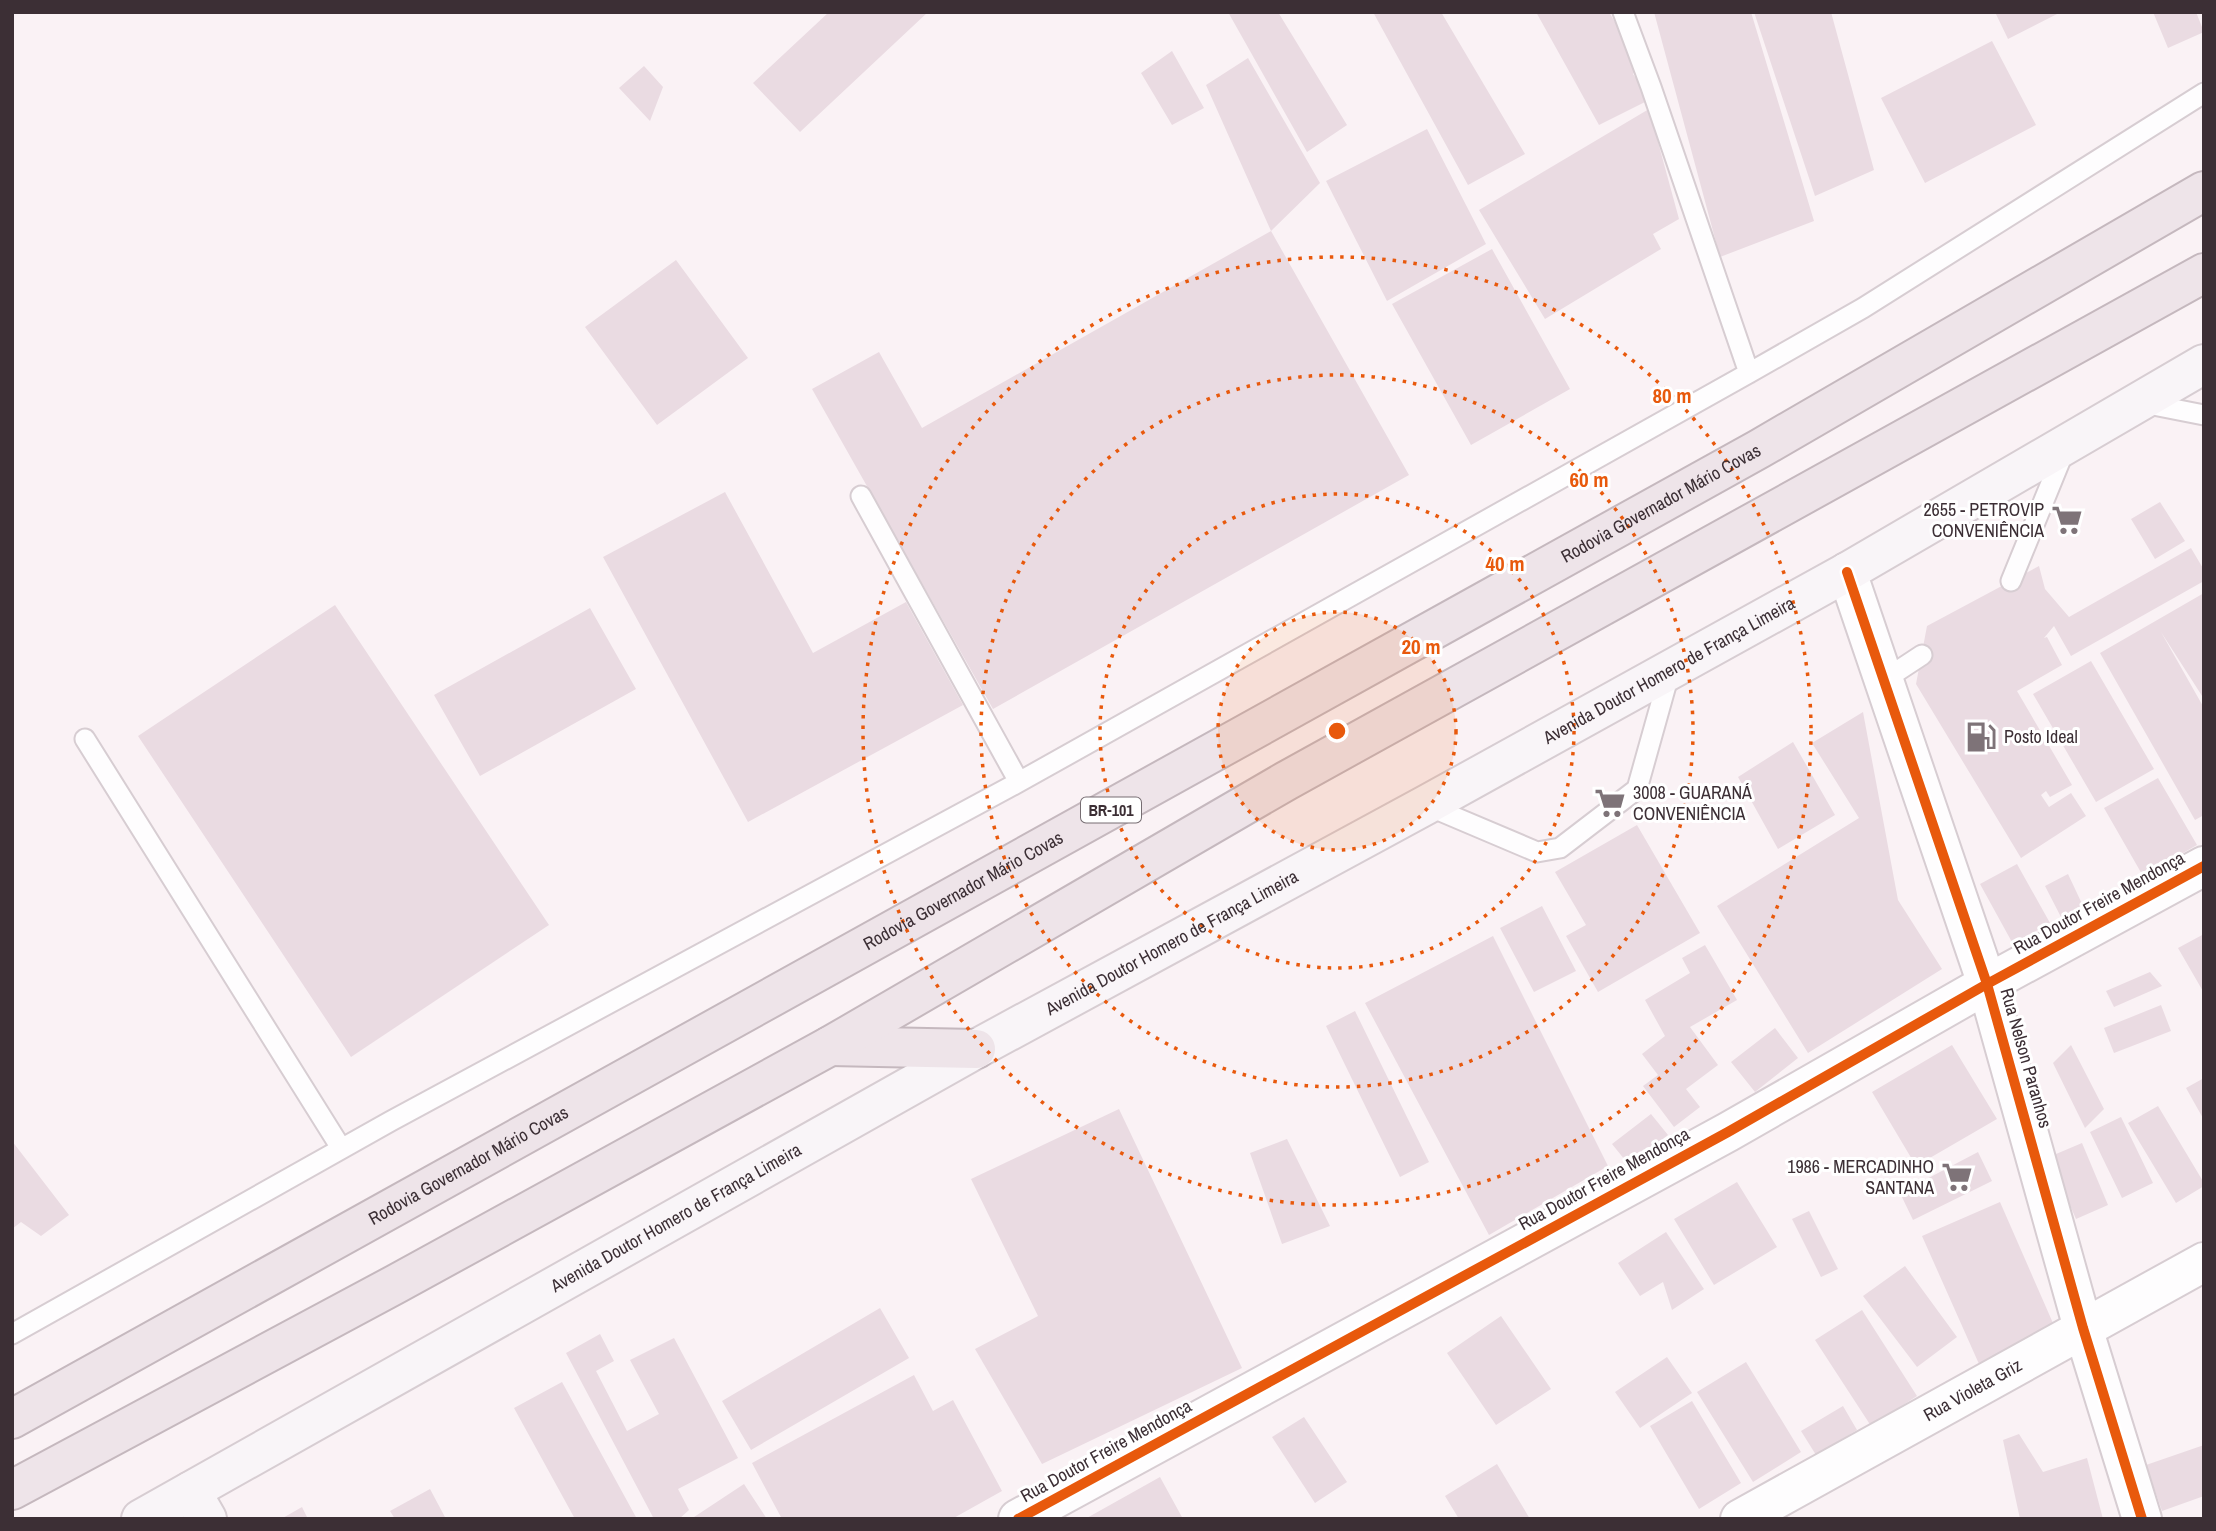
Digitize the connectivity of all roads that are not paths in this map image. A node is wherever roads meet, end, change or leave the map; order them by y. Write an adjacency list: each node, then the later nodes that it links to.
1 (1623, 12): 6 (lane)
2 (2204, 93): 6 (lane)
3 (2204, 191): 27 (highway, Rodovia Governador Mário Covas / BR-101)
4 (2204, 273): 21 (highway)
5 (2204, 364): 7 (main road, Avenida Doutor Homero de França Limeira)
6 (1749, 373): 17 (lane)
7 (2138, 402): 8 (lane); 9 (main road, Avenida Doutor Homero de França Limeira)
8 (2204, 415)
9 (2067, 443): 11 (main road, Avenida Doutor Homero de França Limeira); 12 (lane)
10 (862, 496): 17 (lane)
11 (1847, 572): 14 (main road, Avenida Doutor Homero de França Limeira); 15 (street, Rua Nelson Paranhos)
12 (2011, 581)
13 (1922, 655): 15 (lane)
14 (1670, 670): 18 (main road, Avenida Doutor Homero de França Limeira); 18 (lane)
15 (1884, 680): 20 (street, Rua Nelson Paranhos)
16 (85, 739): 23 (lane)
17 (1019, 782): 23 (lane)
18 (1426, 805): 22 (main road, Avenida Doutor Homero de França Limeira)
19 (2204, 866): 20 (street, Rua Doutor Freire Mendonça)
20 (1987, 984): 25 (street, Rua Nelson Paranhos); 31 (street, Rua Doutor Freire Mendonça)
21 (831, 1046): 22 (highway); 28 (highway)
22 (976, 1049): 29 (main road, Avenida Doutor Homero de França Limeira)
23 (341, 1148): 26 (lane)
24 (2204, 1262): 25 (street, Rua Violeta Griz)
25 (2083, 1328): 32 (street, Rua Violeta Griz); 33 (street, Rua Nelson Paranhos)
26 (12, 1335)
27 (12, 1419)
28 (12, 1490)
29 (199, 1505): 30 (main road, Avenida Doutor Homero de França Limeira)
30 (141, 1519)
31 (1018, 1519)
32 (1740, 1519)
33 (2142, 1519)

